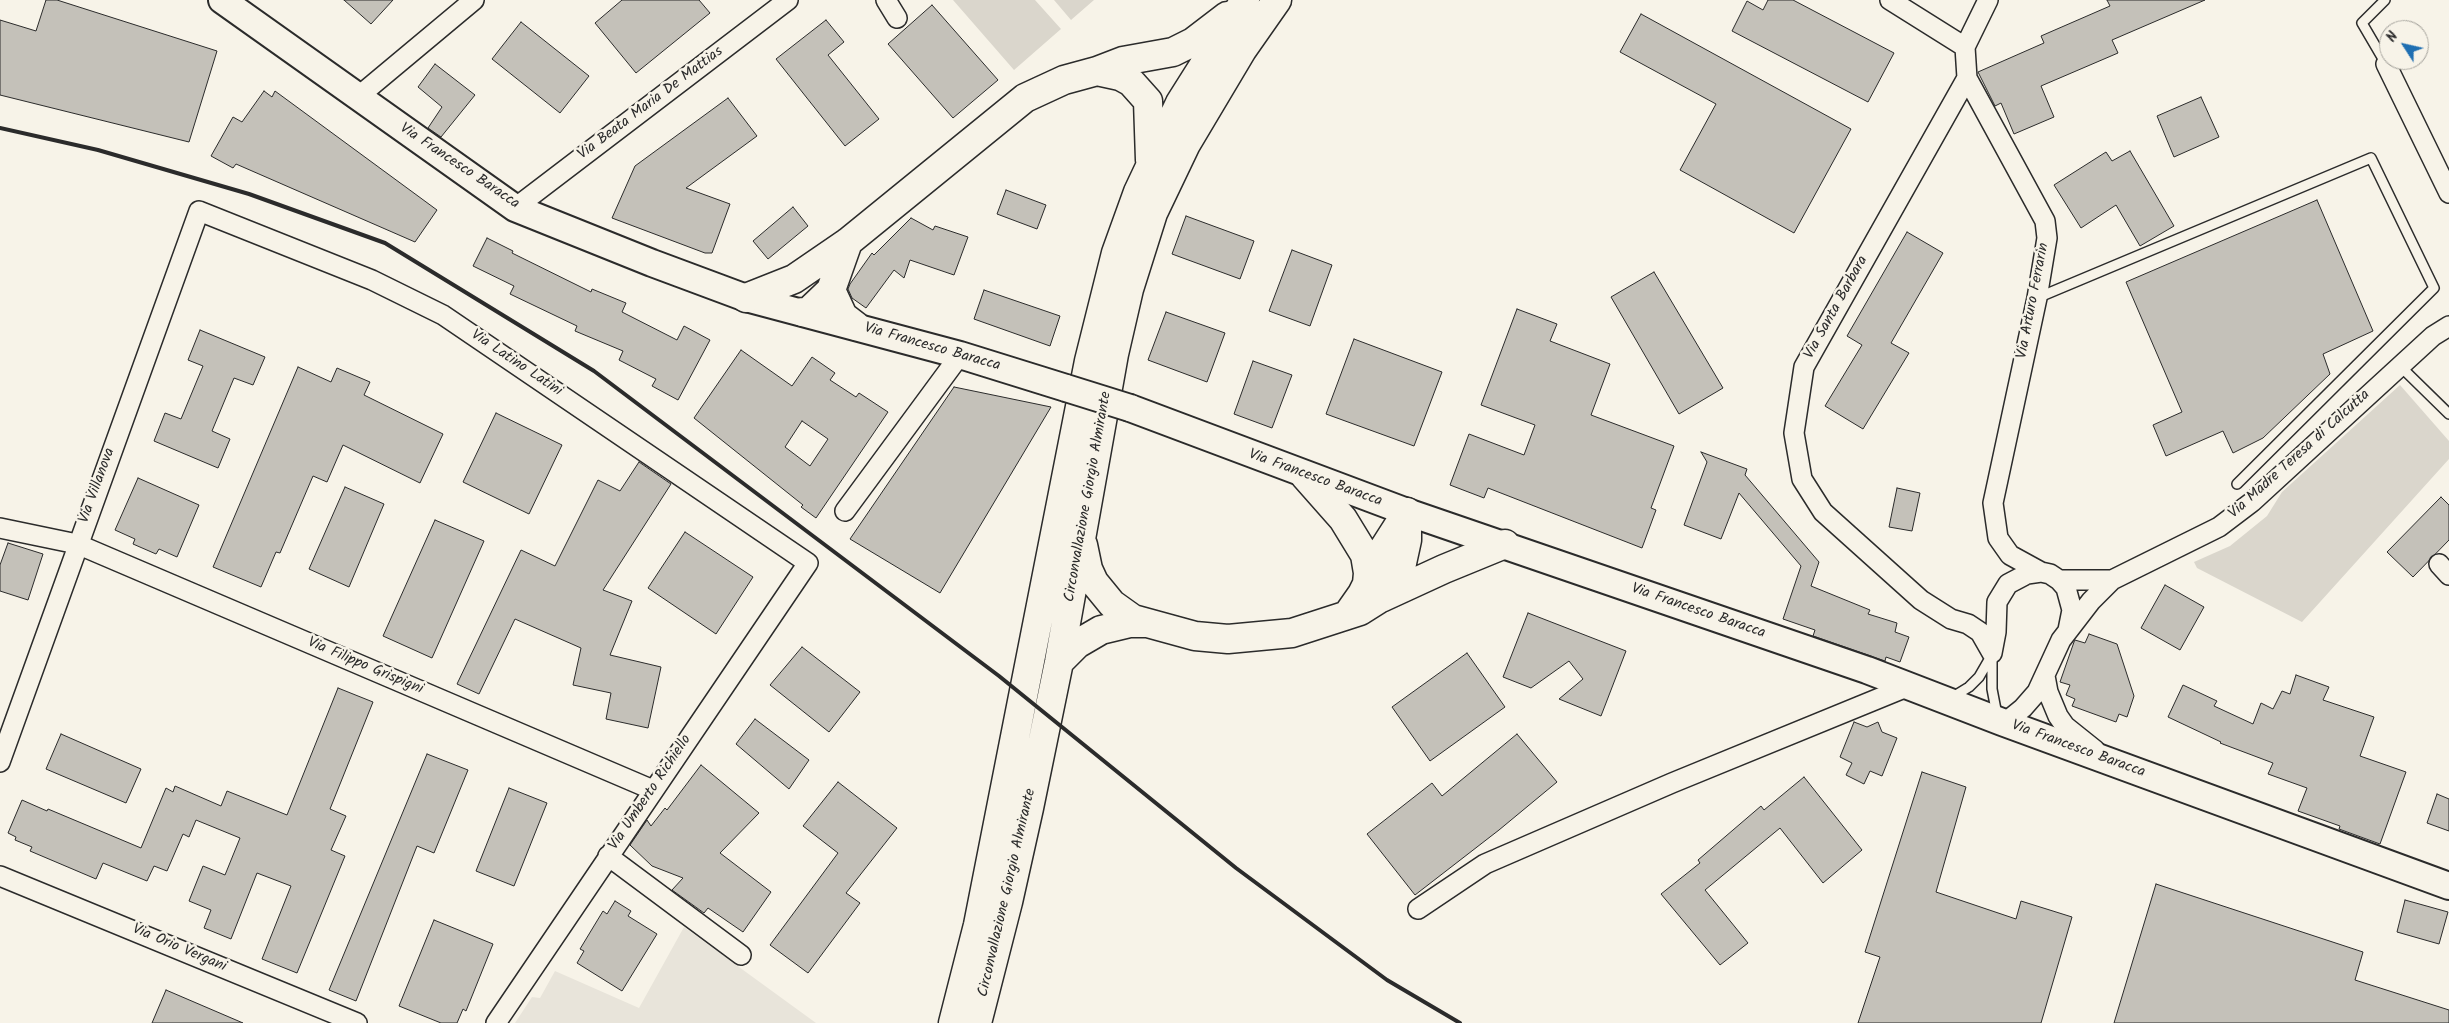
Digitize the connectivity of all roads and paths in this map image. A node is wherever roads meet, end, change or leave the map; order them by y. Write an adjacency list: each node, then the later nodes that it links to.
1 (222, 0): 16 (main road, Via Francesco Baracca)
2 (474, 0): 16 (street)
3 (788, 0): 19 (street, Via Beata Maria De Mattias)
4 (886, 0): 10 (street)
5 (1244, 0): 14 (highway); 17 (highway, Circonvallazione Giorgio Almirante)
6 (1277, 0): 36 (highway, Circonvallazione Giorgio Almirante)
7 (1890, 0): 11 (street)
8 (1988, 0): 11 (street, Via Arturo Ferrarin)
9 (2385, 0): 12 (lane)
10 (896, 18)
11 (1965, 47): 15 (street, Via Arturo Ferrarin)
12 (2379, 52)
13 (2389, 70): 18 (street)
14 (1097, 72): 17 (highway); 21 (highway)
15 (1967, 78): 25 (street, Via Arturo Ferrarin); 49 (street, Via Santa Barbara)
16 (359, 96): 19 (main road, Via Francesco Baracca)
17 (1150, 168): 65 (highway, Circonvallazione Giorgio Almirante)
18 (2449, 193)
19 (515, 208): 24 (main road, Via Francesco Baracca)
20 (198, 211): 38 (street, Via Villanova); 40 (street, Via Latino Latini)
21 (848, 242): 22 (highway); 23 (highway)
22 (794, 279): 24 (highway); 26 (highway)
23 (831, 290): 26 (highway); 27 (highway)
24 (746, 298): 26 (main road, Via Francesco Baracca)
25 (2036, 298): 33 (lane); 41 (street, Via Arturo Ferrarin)
26 (796, 310): 27 (main road, Via Francesco Baracca)
27 (856, 326): 29 (main road, Via Francesco Baracca)
28 (2449, 326): 30 (street, Via Madre Teresa di Calcutta)
29 (960, 355): 32 (main road, Via Francesco Baracca, bridge); 34 (street)
30 (2400, 366): 31 (lane); 44 (street, Via Madre Teresa di Calcutta)
31 (2449, 414)
32 (1305, 476): 35 (main road, Via Francesco Baracca); 42 (highway)
33 (2237, 484)
34 (845, 511)
35 (1407, 512): 39 (main road, Via Francesco Baracca); 42 (highway); 45 (highway)
36 (1083, 524): 47 (highway); 50 (highway, Circonvallazione Giorgio Almirante)
37 (0, 528): 38 (street, Via Filippo Grispigni)
38 (77, 544): 55 (street, Via Villanova); 57 (street, Via Filippo Grispigni)
39 (1505, 544): 45 (highway); 52 (main road, Via Francesco Baracca)
40 (808, 563): 57 (street, Via Umberto Richiello)
41 (2042, 572): 43 (street, Via Arturo Ferrarin); 49 (street)
42 (1368, 573): 46 (highway)
43 (2059, 580): 44 (street); 48 (street)
44 (2112, 580): 48 (street)
45 (1380, 599): 46 (highway)
46 (1348, 614): 47 (highway)
47 (1144, 623): 50 (highway)
48 (2066, 632): 51 (street)
49 (1992, 653): 53 (lane); 54 (lane)
50 (1059, 662): 66 (highway, Circonvallazione Giorgio Almirante)
51 (2045, 676): 54 (street); 56 (street)
52 (1909, 686): 53 (main road, Via Francesco Baracca); 61 (street)
53 (1947, 700): 54 (main road, Via Francesco Baracca)
54 (2002, 722): 56 (main road, Via Francesco Baracca)
55 (0, 762)
56 (2112, 763): 60 (main road, Via Francesco Baracca)
57 (653, 790): 58 (street, Via Umberto Richiello)
58 (608, 856): 62 (street); 64 (street, Via Umberto Richiello)
59 (0, 876): 63 (street, Via Orio Vergani)
60 (2449, 886)
61 (1418, 909)
62 (742, 955)
63 (357, 1023)
64 (496, 1023)
65 (953, 1023)
66 (977, 1023)

